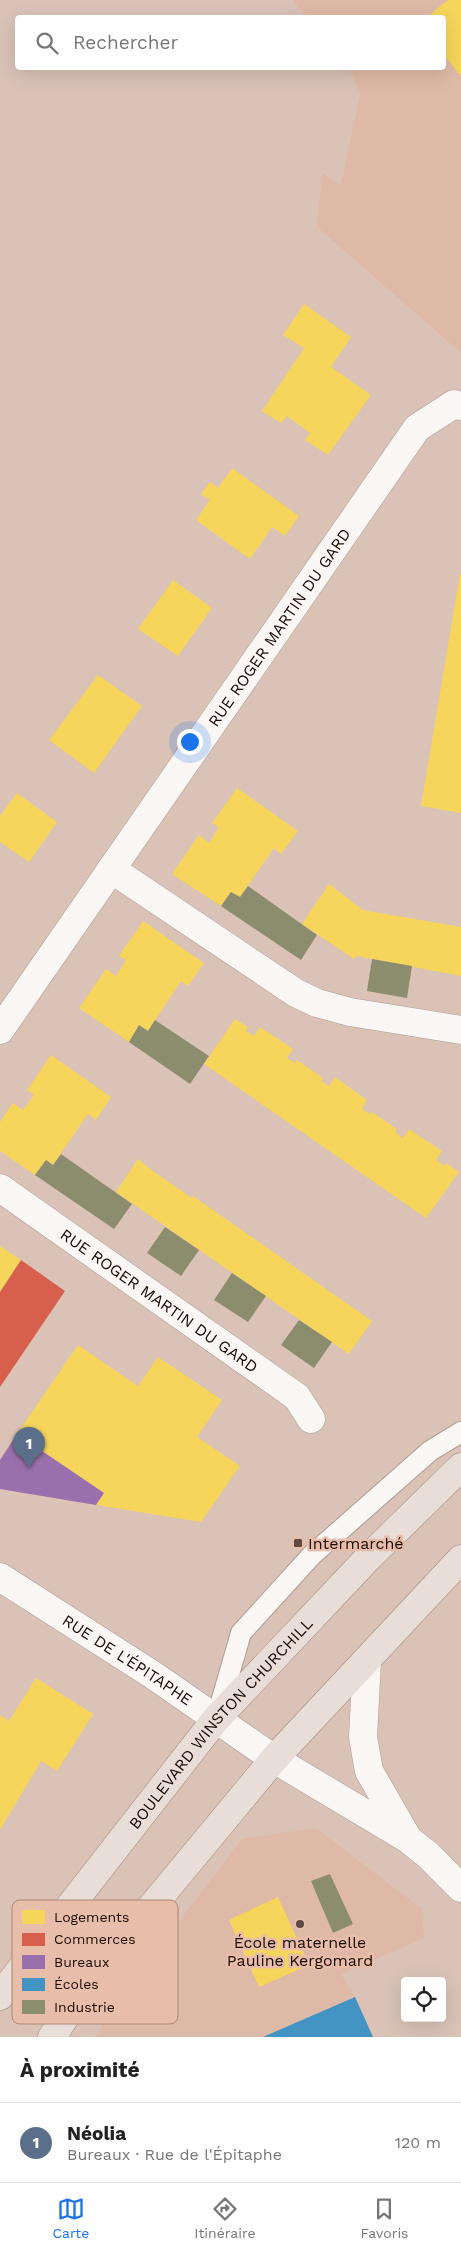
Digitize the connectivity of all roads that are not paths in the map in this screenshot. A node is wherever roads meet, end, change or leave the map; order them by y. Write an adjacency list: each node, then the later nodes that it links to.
1 (461, 406): 2 (street, RUE ROGER MARTIN DU GARD)
2 (111, 868): 3 (street, RUE ROGER MARTIN DU GARD); 4 (street)
3 (0, 1030)
4 (461, 1030)
5 (0, 1188): 6 (street, RUE ROGER MARTIN DU GARD)
6 (311, 1419)
7 (461, 1432): 12 (lane)
8 (461, 1467): 12 (main road, BOULEVARD WINSTON CHURCHILL)
9 (461, 1559): 11 (main road)
10 (0, 1576): 12 (street, RUE DE L'ÉPITAPHE)
11 (367, 1662): 13 (main road); 14 (street, RUE DE L'ÉPITAPHE)
12 (216, 1719): 13 (street, RUE DE L'ÉPITAPHE); 16 (main road, BOULEVARD WINSTON CHURCHILL)
13 (274, 1760): 14 (street, RUE DE L'ÉPITAPHE); 17 (main road)
14 (408, 1838): 15 (street, RUE DE L'ÉPITAPHE)
15 (461, 1888)
16 (75, 1900)
17 (158, 1900)
18 (12, 1981): 19 (main road, BOULEVARD WINSTON CHURCHILL)
19 (0, 1996)
20 (60, 2024): 21 (main road)
21 (52, 2037)

